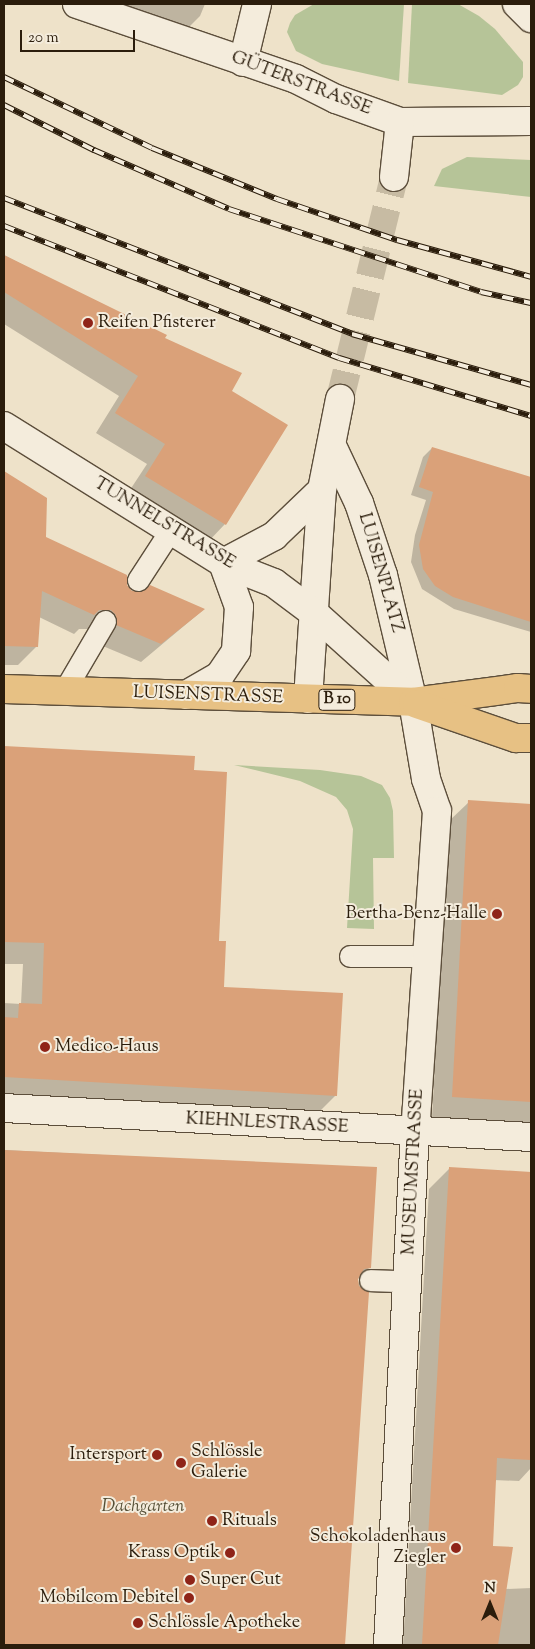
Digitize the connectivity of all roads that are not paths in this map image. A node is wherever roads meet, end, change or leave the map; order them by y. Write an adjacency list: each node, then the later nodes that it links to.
1 (77, 4): 5 (street, GÜTERSTRASSE)
2 (258, 4): 5 (street)
3 (517, 4): 4 (street)
4 (531, 18)
5 (243, 62): 7 (street, GÜTERSTRASSE)
6 (531, 121): 7 (street, GÜTERSTRASSE)
7 (400, 122): 8 (street)
8 (394, 177)
9 (340, 399): 11 (street)
10 (4, 426): 13 (street, TUNNELSTRASSE)
11 (333, 448): 12 (street); 23 (street, LUISENPLATZ)
12 (322, 490): 14 (street); 16 (street)
13 (170, 531): 14 (street, TUNNELSTRASSE); 15 (lane)
14 (223, 564): 16 (street, TUNNELSTRASSE); 21 (street)
15 (138, 580)
16 (314, 613): 22 (street); 23 (street, TUNNELSTRASSE)
17 (105, 621): 20 (lane)
18 (4, 689): 20 (main road, LUISENSTRASSE / B 10)
19 (531, 689): 23 (main road, LUISENSTRASSE / B 10)
20 (64, 692): 21 (main road, LUISENSTRASSE / B 10)
21 (186, 695): 22 (main road, LUISENSTRASSE / B 10)
22 (308, 699): 23 (main road, LUISENSTRASSE / B 10)
23 (413, 702): 24 (main road, LUISENSTRASSE / B 10); 26 (street, MUSEUMSTRASSE)
24 (531, 738)
25 (350, 956): 26 (lane)
26 (429, 956): 28 (street, MUSEUMSTRASSE)
27 (4, 1108): 28 (street, KIEHNLESTRASSE)
28 (415, 1132): 29 (street, KIEHNLESTRASSE); 31 (street, MUSEUMSTRASSE)
29 (531, 1137)
30 (370, 1280): 31 (lane)
31 (408, 1281): 32 (street, MUSEUMSTRASSE)
32 (388, 1645)

